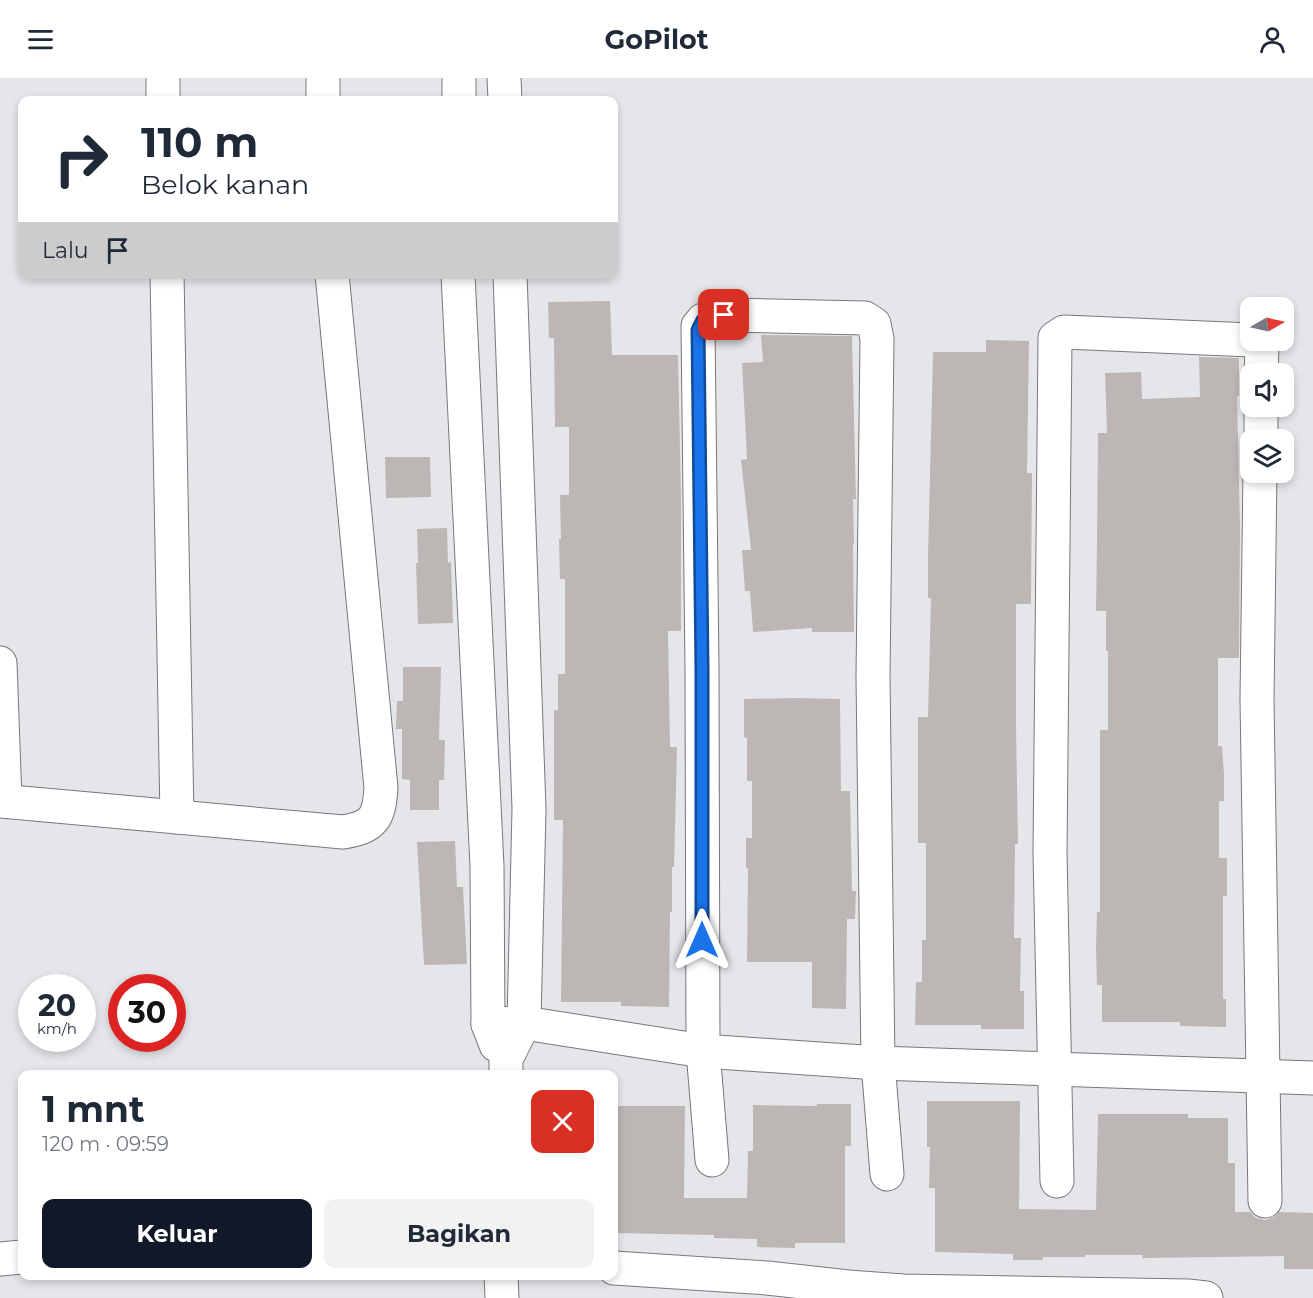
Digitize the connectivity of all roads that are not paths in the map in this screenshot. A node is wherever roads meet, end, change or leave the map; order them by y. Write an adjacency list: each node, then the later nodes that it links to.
1 (163, 78): 5 (street)
2 (323, 78): 6 (street)
3 (459, 78): 7 (street)
4 (504, 78): 8 (street)
5 (163, 96)
6 (323, 96)
7 (459, 96)
8 (505, 96)
9 (166, 279): 17 (street)
10 (332, 279): 17 (street)
11 (510, 285): 12 (street); 18 (street)
12 (458, 286): 19 (street)
13 (1240, 340): 23 (street)
14 (1260, 483): 24 (street)
15 (0, 663): 16 (street)
16 (2, 801): 17 (street)
17 (177, 817)
18 (524, 1023): 19 (street); 20 (street); 22 (street)
19 (488, 1024): 22 (street)
20 (703, 1051): 21 (street); 21 (street); 26 (street)
21 (878, 1063): 23 (street); 27 (street)
22 (506, 1067)
23 (1056, 1068): 24 (street); 28 (street)
24 (1262, 1076): 25 (street); 29 (street)
25 (1313, 1078)
26 (712, 1160)
27 (887, 1174)
28 (1057, 1181)
29 (1264, 1201)
30 (18, 1257): 31 (street)
31 (0, 1259)
32 (618, 1269): 34 (street)
33 (501, 1280): 38 (street)
34 (675, 1285): 35 (street)
35 (848, 1292): 36 (street)
36 (902, 1294): 37 (street)
37 (1082, 1296): 39 (street)
38 (502, 1298)
39 (1206, 1298)

